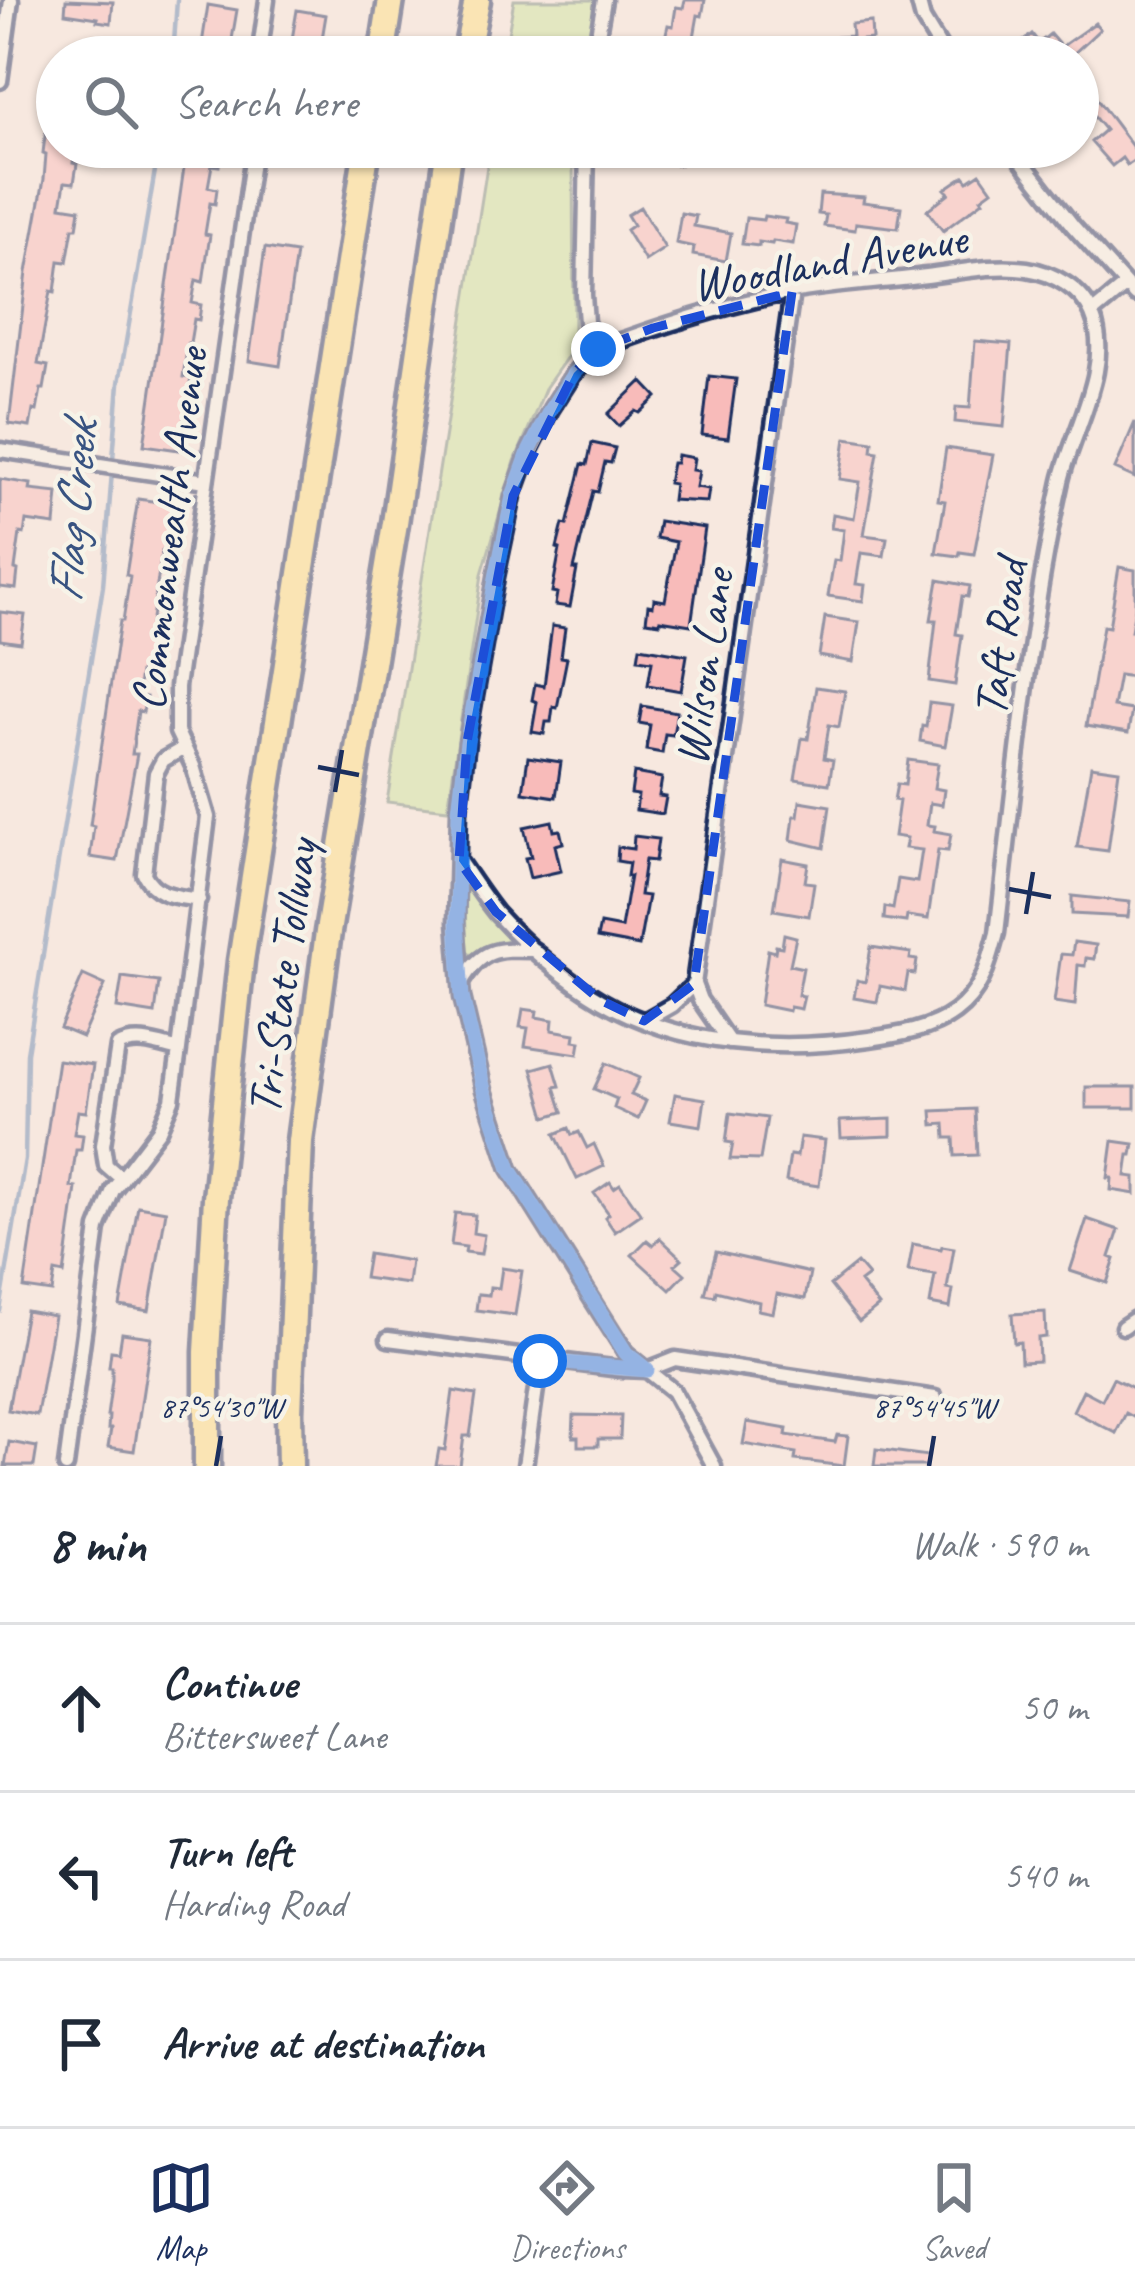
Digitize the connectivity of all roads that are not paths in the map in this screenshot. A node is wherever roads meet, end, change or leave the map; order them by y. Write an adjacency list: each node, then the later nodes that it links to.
1 (11, 0): 7 (street)
2 (267, 0): 8 (street)
3 (391, 0): 9 (highway)
4 (477, 0): 10 (highway)
5 (604, 0): 11 (street)
6 (918, 0): 12 (street)
7 (3, 36): 13 (street)
8 (262, 36)
9 (385, 36)
10 (470, 36)
11 (598, 36)
12 (933, 36)
13 (0, 81)
14 (251, 168): 24 (street, Commonwealth Avenue)
15 (364, 168): 40 (highway, Tri-State Tollway)
16 (446, 168): 41 (highway, Tri-State Tollway)
17 (587, 168): 22 (street)
18 (1027, 168): 19 (street)
19 (1130, 290): 21 (street)
20 (792, 292): 21 (street, Woodland Avenue); 22 (street, Woodland Avenue); 30 (street, Wilson Lane)
21 (1092, 314): 32 (street, Taft Road)
22 (598, 349): 26 (street)
23 (0, 451): 24 (street)
24 (206, 481): 25 (street, Commonwealth Avenue)
25 (184, 748): 27 (street, Commonwealth Avenue); 27 (street)
26 (459, 861): 28 (street); 29 (street)
27 (199, 899): 33 (street, Commonwealth Avenue)
28 (536, 950): 29 (street); 31 (street)
29 (461, 983): 37 (street)
30 (694, 984): 31 (street); 32 (street)
31 (644, 1021): 32 (street)
32 (729, 1043)
33 (179, 1049): 34 (street, Commonwealth Avenue); 34 (street)
34 (122, 1179): 39 (street, Commonwealth Avenue)
35 (388, 1340): 36 (street)
36 (540, 1361): 37 (street); 42 (street)
37 (647, 1370): 38 (street); 43 (street)
38 (935, 1398)
39 (66, 1466)
40 (207, 1466)
41 (290, 1466)
42 (525, 1466)
43 (714, 1466)

